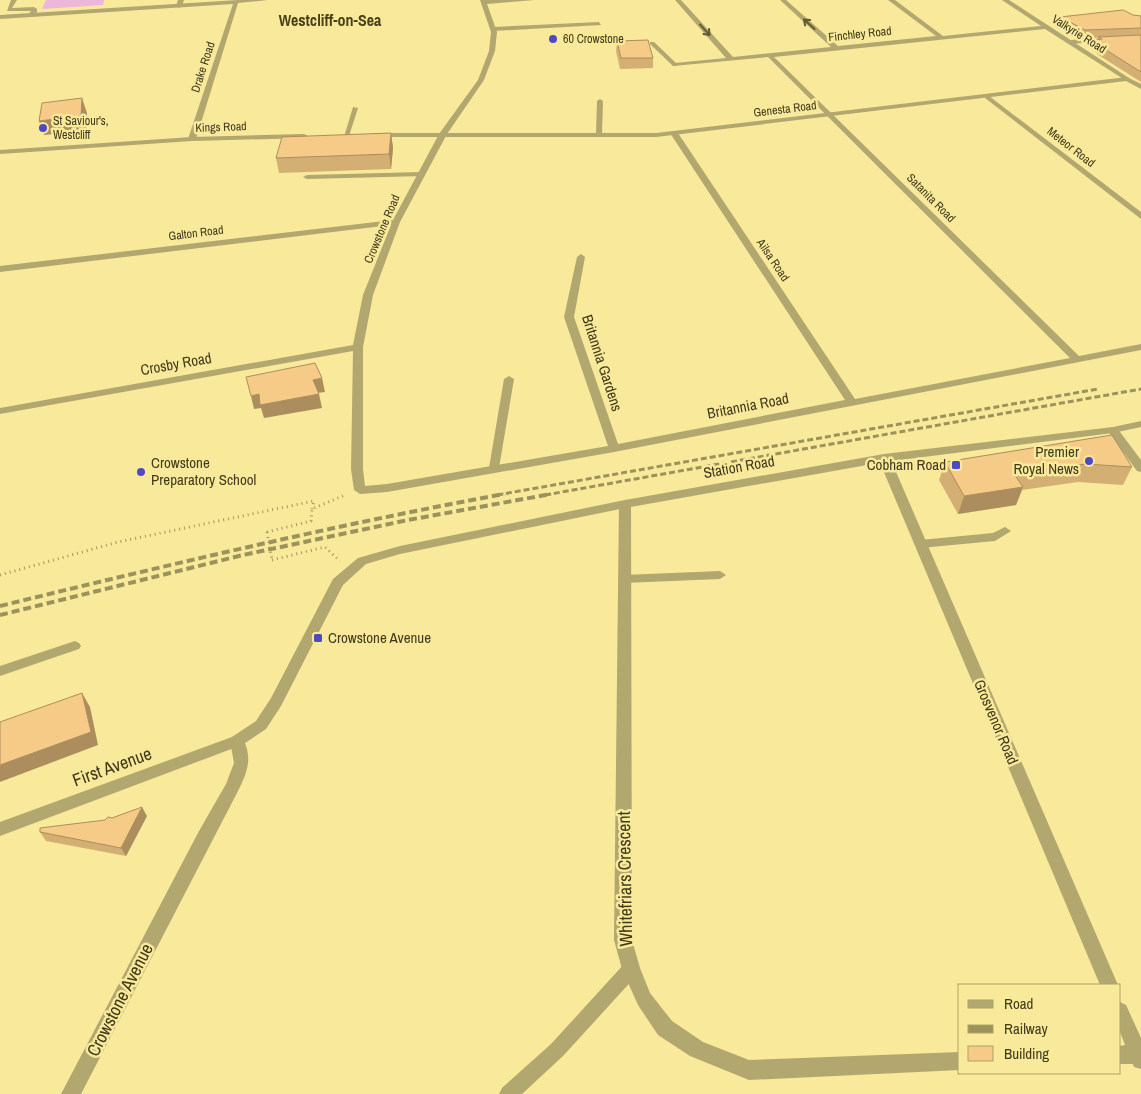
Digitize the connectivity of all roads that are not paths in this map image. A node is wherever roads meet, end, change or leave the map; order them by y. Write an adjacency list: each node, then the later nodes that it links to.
1 (14, 0): 12 (lane)
2 (264, 0): 9 (street)
3 (530, 0): 10 (street)
4 (678, 0): 23 (street, one-way to 23)
5 (782, 0): 21 (street, one-way to 5)
6 (891, 0): 17 (street)
7 (1006, 0): 8 (street); 15 (street, Valkyrie Road)
8 (1017, 0)
9 (236, 1): 11 (street); 39 (street, Drake Road)
10 (483, 1): 16 (street, Crowstone Road)
11 (180, 3): 12 (street)
12 (31, 15): 13 (street)
13 (0, 17)
14 (599, 24): 16 (lane)
15 (1046, 27): 17 (street, Finchley Road); 19 (street, Valkyrie Road)
16 (493, 29): 32 (street, Crowstone Road)
17 (941, 37): 21 (street, Finchley Road)
18 (1117, 40): 19 (lane)
19 (1070, 42): 25 (street, Valkyrie Road)
20 (652, 43): 24 (lane)
21 (836, 48): 22 (street, Finchley Road)
22 (769, 55): 23 (street, Finchley Road); 30 (street, Satanita Road)
23 (731, 59): 24 (street, Finchley Road)
24 (675, 65)
25 (1127, 78): 26 (street, Valkyrie Road); 27 (street, Genesta Road)
26 (1141, 87)
27 (986, 97): 30 (street, Genesta Road); 43 (street, Meteor Road)
28 (600, 101): 33 (lane)
29 (355, 108): 38 (lane)
30 (829, 115): 31 (street, Genesta Road); 49 (street, Satanita Road)
31 (674, 133): 33 (street, Genesta Road); 51 (street, Ailsa Road)
32 (443, 134): 33 (street, Genesta Road); 35 (street); 41 (street, Crowstone Road)
33 (599, 134)
34 (356, 135): 38 (street)
35 (366, 135)
36 (317, 136): 39 (street, Kings Road)
37 (337, 136): 38 (street)
38 (346, 136)
39 (192, 139): 40 (street, Kings Road)
40 (0, 152)
41 (421, 174): 42 (lane); 44 (street, Crowstone Road)
42 (307, 177)
43 (1141, 216)
44 (396, 222): 46 (street, Galton Road); 47 (street, Crowstone Road)
45 (581, 257): 55 (street, Britannia Gardens)
46 (0, 269)
47 (358, 347): 52 (street, Crosby Road); 59 (street, Crowstone Road)
48 (1141, 347): 49 (street, Britannia Road)
49 (1076, 358): 51 (street, Britannia Road)
50 (509, 379): 57 (lane)
51 (851, 401): 55 (street, Britannia Road)
52 (0, 411)
53 (1141, 424): 54 (street, Station Road)
54 (1113, 430): 56 (street, Station Road); 58 (street)
55 (614, 448): 57 (street, Britannia Road)
56 (884, 458): 60 (street, Station Road); 62 (street, Grosvenor Road)
57 (494, 468): 59 (street, Britannia Road)
58 (1141, 468)
59 (360, 490)
60 (625, 504): 64 (street, Whitefriars Crescent); 67 (street, Station Road)
61 (1005, 532): 62 (lane)
62 (920, 544): 70 (street, Grosvenor Road)
63 (720, 574): 64 (lane)
64 (624, 579): 69 (street, Whitefriars Crescent)
65 (75, 646): 66 (lane)
66 (0, 671)
67 (237, 742): 68 (street, First Avenue); 74 (street, Crowstone Avenue)
68 (0, 830)
69 (630, 969): 73 (street, Whitefriars Crescent); 75 (lane)
70 (1109, 984)
71 (1121, 1014): 72 (street)
72 (1133, 1056)
73 (958, 1061)
74 (71, 1094)
75 (508, 1094)

